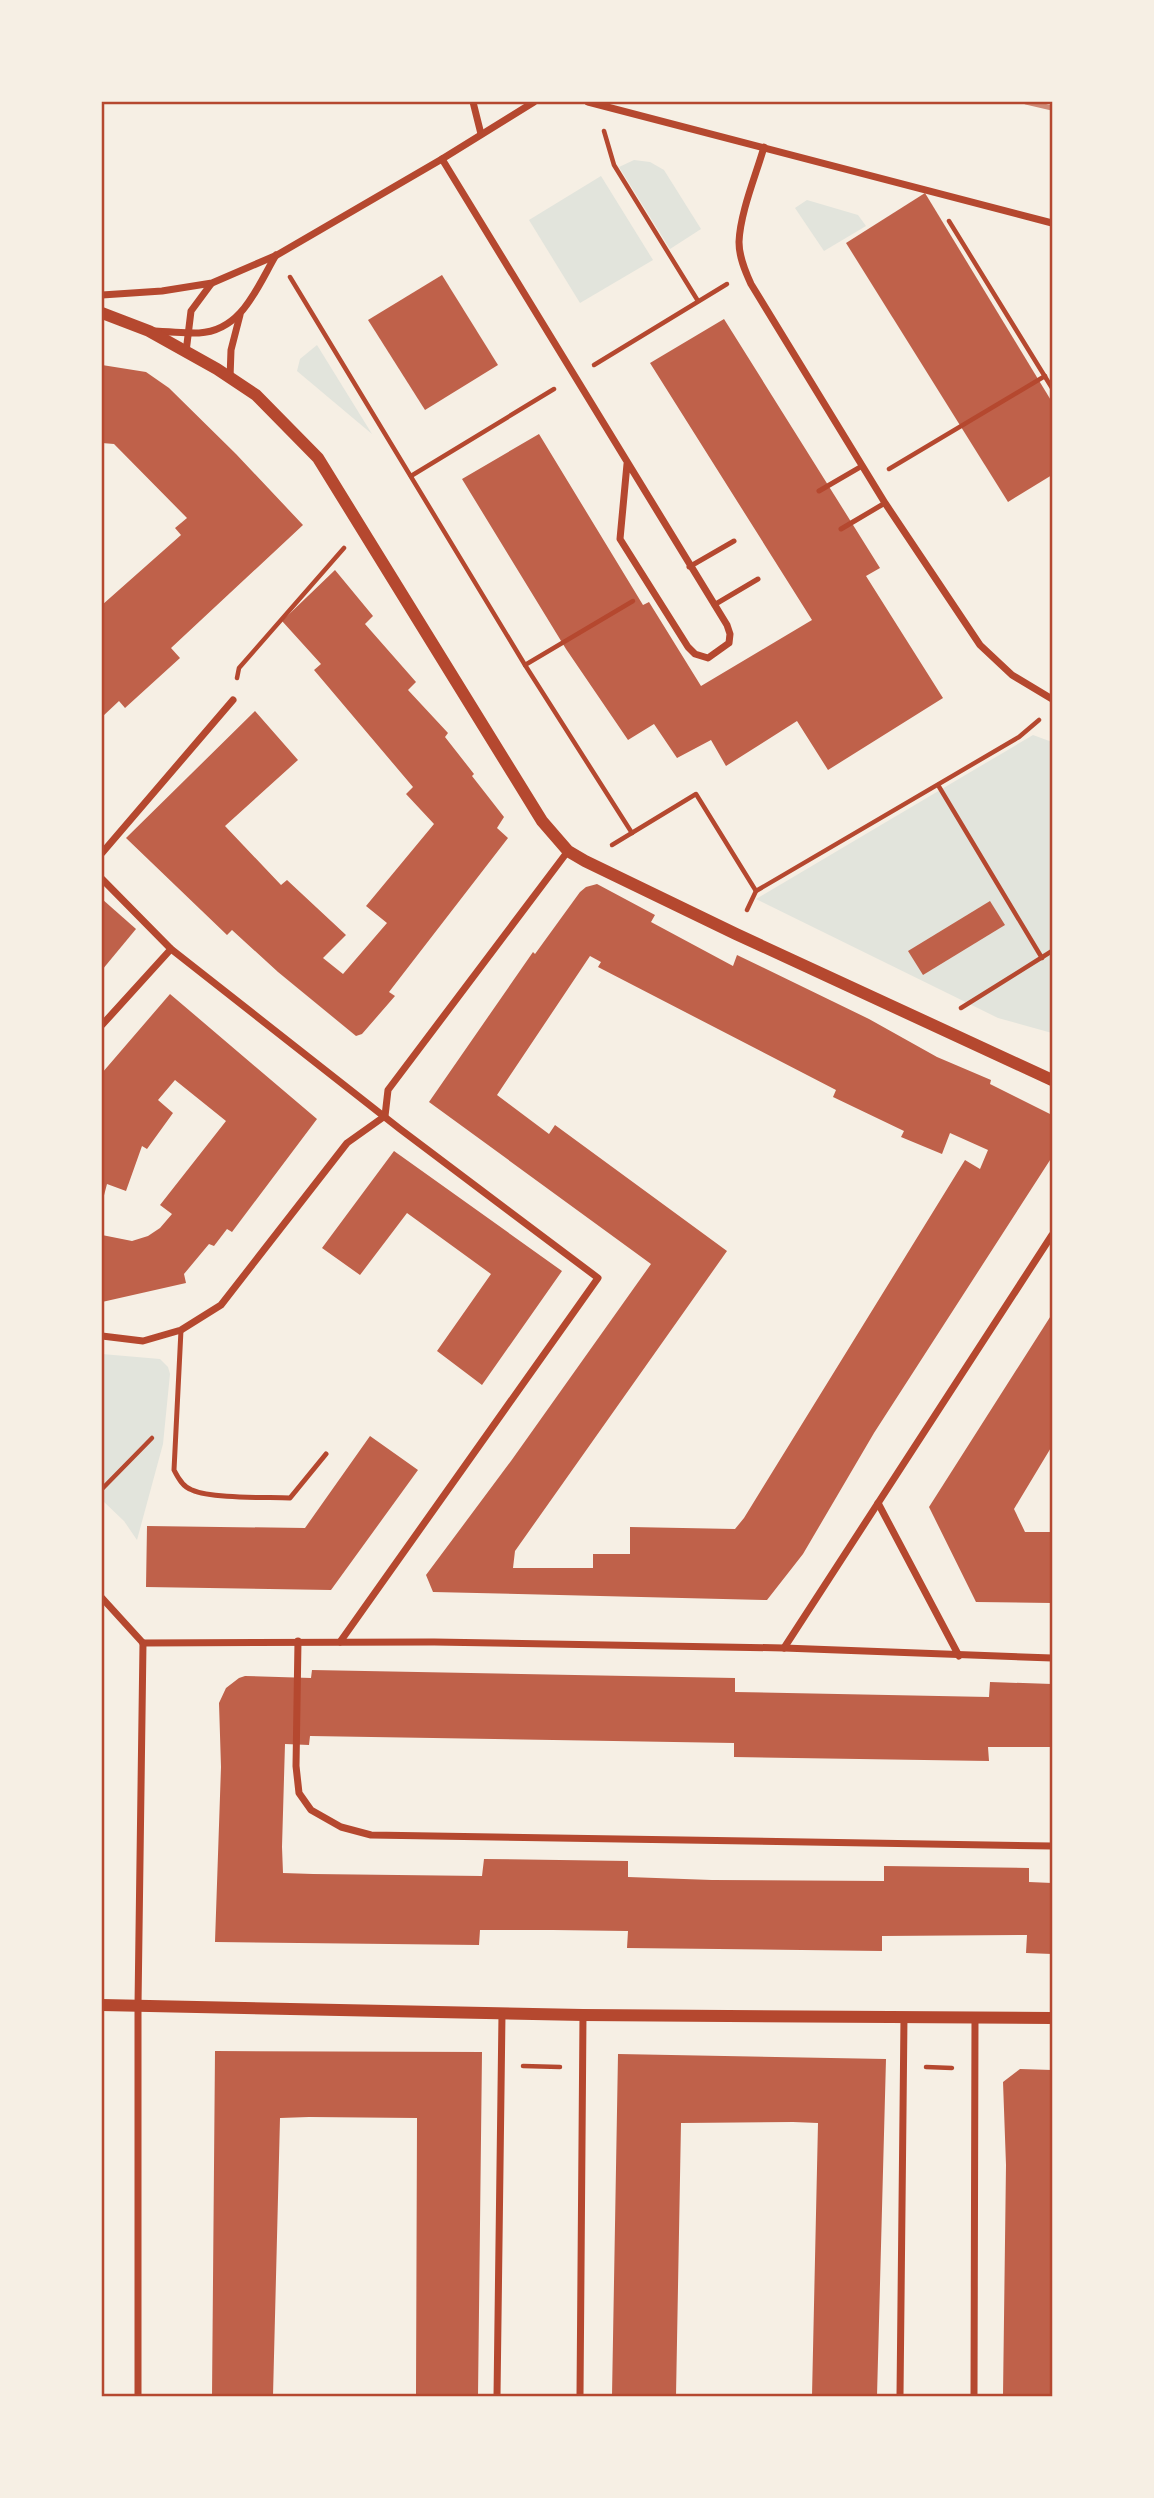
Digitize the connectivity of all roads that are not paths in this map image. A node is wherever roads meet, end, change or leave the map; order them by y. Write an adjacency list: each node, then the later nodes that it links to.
1 (472, 102): 4 (street)
2 (534, 102): 4 (street)
3 (588, 102): 5 (street)
4 (481, 134): 6 (street)
5 (764, 147): 7 (street); 18 (street)
6 (442, 159): 8 (street); 17 (street)
7 (1052, 223)
8 (276, 255): 9 (street); 12 (street)
9 (212, 283): 10 (street); 14 (street)
10 (102, 295)
11 (102, 313): 13 (street)
12 (240, 315): 14 (street); 16 (street)
13 (149, 331): 14 (street); 15 (street)
14 (187, 332): 15 (street)
15 (186, 352): 16 (street)
16 (230, 378): 28 (street)
17 (626, 464): 23 (street); 25 (street)
18 (862, 466): 19 (lane); 20 (street)
19 (819, 491)
20 (885, 503): 21 (lane); 26 (street)
21 (841, 529)
22 (734, 541): 23 (lane)
23 (690, 567): 25 (street)
24 (758, 579): 25 (lane)
25 (714, 606)
26 (1052, 699)
27 (233, 700): 29 (street)
28 (568, 851): 33 (street); 34 (street)
29 (102, 853)
30 (102, 879): 31 (street)
31 (171, 949): 32 (street); 34 (street)
32 (102, 1025)
33 (1052, 1080)
34 (385, 1116): 36 (street); 42 (street)
35 (1052, 1235): 39 (street)
36 (181, 1331): 37 (street); 38 (lane)
37 (102, 1336)
38 (326, 1454)
39 (878, 1503): 44 (street); 45 (street)
40 (102, 1598): 43 (street)
41 (299, 1641): 42 (street); 43 (street); 47 (street)
42 (340, 1642): 44 (street)
43 (144, 1643): 49 (street)
44 (784, 1648): 45 (street)
45 (959, 1656): 46 (street)
46 (1052, 1658)
47 (1052, 1846)
48 (102, 2005): 49 (street)
49 (138, 2005): 50 (street); 55 (street)
50 (502, 2014): 51 (street); 56 (street)
51 (583, 2015): 52 (street); 57 (street)
52 (904, 2017): 53 (street); 58 (street)
53 (975, 2017): 54 (street); 59 (street)
54 (1052, 2018)
55 (138, 2396)
56 (498, 2396)
57 (580, 2396)
58 (900, 2396)
59 (974, 2396)

